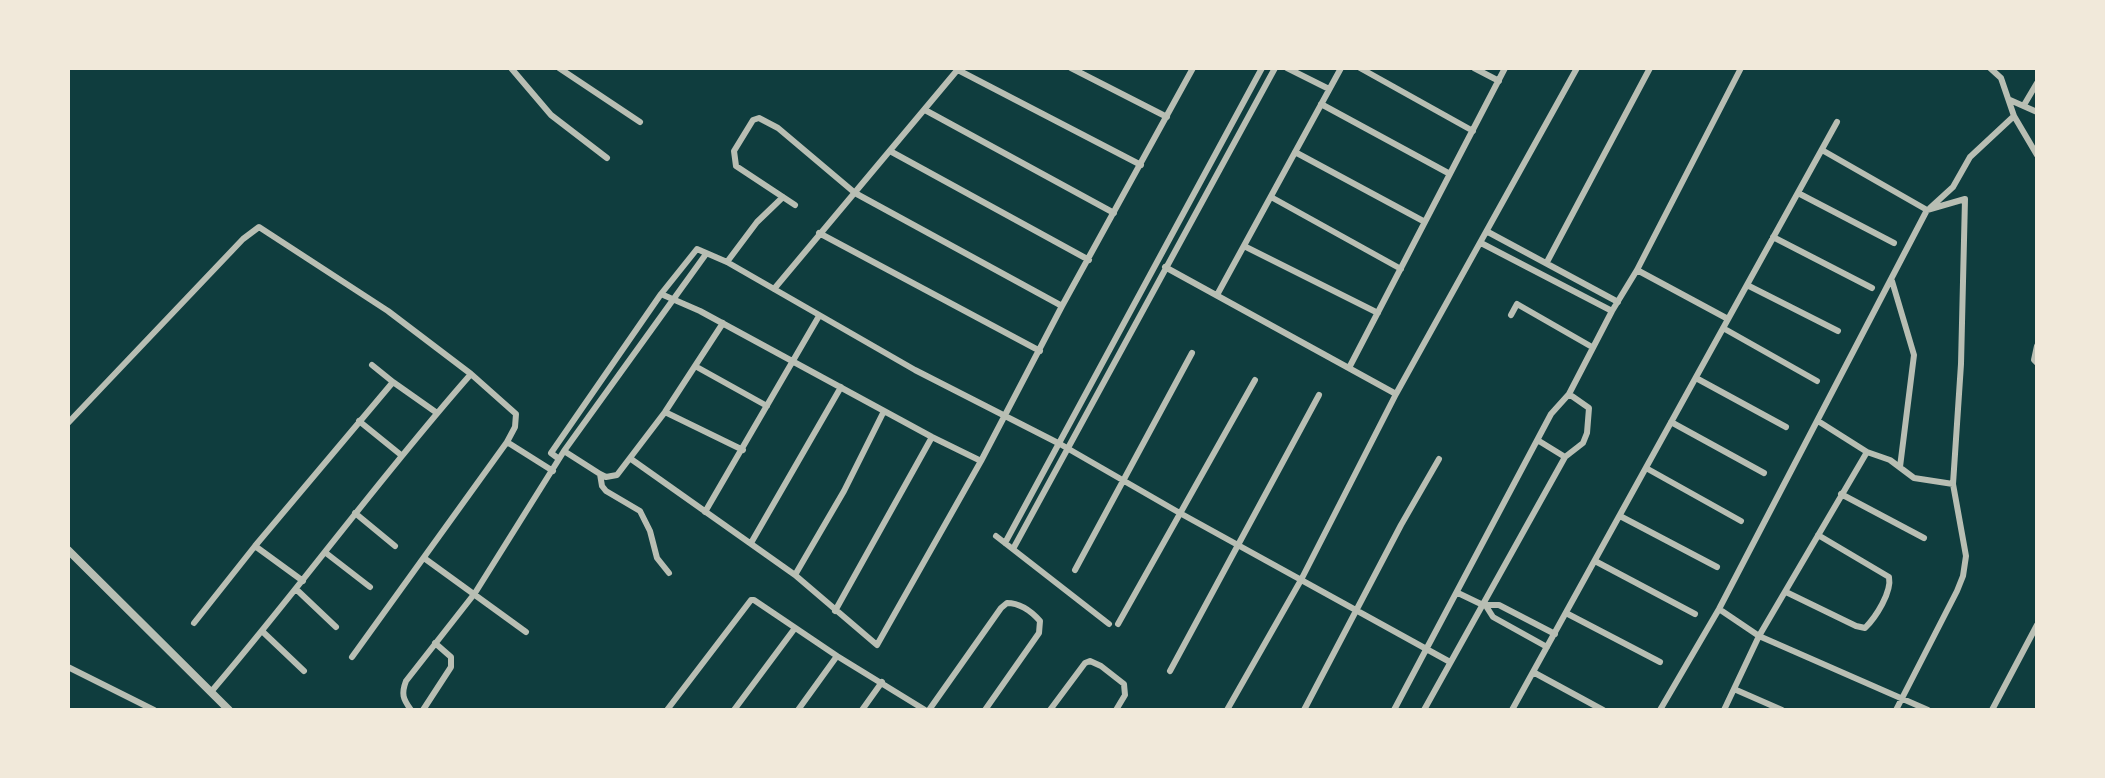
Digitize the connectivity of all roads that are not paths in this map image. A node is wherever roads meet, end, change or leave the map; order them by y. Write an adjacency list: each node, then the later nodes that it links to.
1 (511, 68): 37 (street)
2 (559, 68): 28 (street)
3 (1071, 68): 27 (street)
4 (1183, 68): 17 (street)
5 (1262, 68): 31 (street)
6 (1275, 68): 32 (street)
7 (1287, 68): 20 (street)
8 (1341, 68): 20 (street)
9 (1360, 68): 30 (street)
10 (1474, 68): 18 (street)
11 (1505, 68): 18 (street)
12 (1577, 68): 49 (street)
13 (1650, 68): 59 (street)
14 (1741, 68): 63 (street)
15 (1991, 68): 21 (street)
16 (958, 69): 24 (street); 38 (street)
17 (1192, 70): 27 (street)
18 (1499, 81): 30 (street)
19 (2037, 83): 23 (street)
20 (1329, 89): 22 (street)
21 (2010, 100): 23 (street); 26 (street)
22 (1321, 104): 35 (street); 39 (street)
23 (2024, 105): 25 (street)
24 (925, 110): 34 (street); 46 (street)
25 (2037, 112)
26 (2014, 116): 36 (street); 45 (street)
27 (1167, 117): 38 (street)
28 (640, 122)
29 (1837, 122): 33 (street)
30 (1473, 131): 39 (street)
31 (1223, 142): 32 (street); 48 (street)
32 (1232, 147): 51 (street)
33 (1822, 150): 41 (street); 45 (street)
34 (890, 151): 40 (street); 57 (street)
35 (1295, 152): 43 (street); 47 (street)
36 (2037, 155)
37 (607, 158)
38 (1141, 165): 46 (street)
39 (1450, 174): 47 (street)
40 (855, 193): 42 (street); 50 (street); 72 (street)
41 (1798, 193): 52 (street); 54 (street)
42 (783, 197): 44 (street); 58 (street)
43 (1271, 197): 55 (street); 62 (street)
44 (795, 205)
45 (1927, 210): 64 (street); 137 (street)
46 (1114, 213): 57 (street)
47 (1425, 222): 62 (street)
48 (1177, 228): 51 (street); 60 (street)
49 (1488, 232): 53 (street); 59 (street)
50 (819, 233): 67 (street); 85 (street)
51 (1185, 233): 61 (street)
52 (1773, 237): 65 (street); 66 (street)
53 (1481, 243): 73 (street); 100 (street)
54 (1894, 243)
55 (1244, 246): 69 (street); 75 (street)
56 (706, 254): 58 (street); 68 (street); 70 (street)
57 (1089, 260): 72 (street)
58 (727, 262): 67 (street)
59 (1547, 262): 71 (street)
60 (1158, 264): 61 (street); 74 (street)
61 (1166, 268): 69 (street); 78 (street)
62 (1401, 269): 75 (street)
63 (1637, 270): 71 (street); 79 (street)
64 (1892, 281): 109 (street); 131 (street)
65 (1747, 285): 79 (street); 82 (street)
66 (1872, 288)
67 (774, 289): 77 (street)
68 (661, 294): 70 (street); 126 (street)
69 (1217, 295): 92 (street)
70 (672, 298): 80 (street); 121 (street)
71 (1618, 302): 73 (street)
72 (1062, 306): 85 (street)
73 (1612, 311): 84 (street)
74 (1131, 313): 78 (street); 90 (street)
75 (1378, 313): 92 (street)
76 (1511, 315): 84 (street)
77 (819, 316): 87 (street); 107 (street)
78 (1139, 317): 93 (street)
79 (1728, 319): 81 (street)
80 (723, 323): 87 (street); 91 (street)
81 (1723, 328): 95 (street); 97 (street)
82 (1838, 331)
83 (2037, 346): 88 (street)
84 (1592, 347): 101 (street)
85 (1040, 351): 107 (street)
86 (1192, 353): 136 (street)
87 (794, 361): 99 (street); 103 (street)
88 (2037, 363)
89 (372, 365): 98 (street)
90 (1103, 365): 93 (street); 112 (street)
91 (695, 366): 103 (street); 105 (street)
92 (1350, 366): 100 (street)
93 (1111, 370): 114 (street)
94 (471, 374): 106 (street); 111 (street); 117 (street)
95 (1696, 378): 110 (street); 113 (street)
96 (1255, 380): 140 (street)
97 (1817, 381)
98 (393, 382): 106 (street); 108 (street)
99 (841, 387): 104 (street); 147 (street)
100 (1396, 394): 161 (street)
101 (1569, 394): 116 (street); 125 (street)
102 (1319, 395): 149 (street)
103 (767, 406): 120 (street)
104 (884, 411): 115 (street); 160 (street)
105 (665, 412): 120 (street); 127 (street)
106 (437, 413): 123 (street)
107 (1006, 416): 118 (street); 130 (street)
108 (359, 421): 123 (street); 150 (street)
109 (1818, 421): 122 (street); 169 (street)
110 (1671, 422): 132 (street); 134 (street)
111 (68, 423)
112 (1070, 426): 114 (street); 118 (street)
113 (1786, 427)
114 (1078, 431): 119 (street)
115 (932, 437): 130 (street); 171 (street)
116 (1539, 441): 125 (street); 167 (street)
117 (507, 442): 133 (street); 155 (street)
118 (1060, 444): 119 (street); 124 (street)
119 (1068, 449): 129 (street); 136 (street)
120 (743, 450): 139 (street)
121 (564, 451): 126 (street); 135 (street)
122 (1867, 452): 131 (street); 138 (street)
123 (401, 455): 141 (street)
124 (1053, 456): 129 (street); 148 (street)
125 (1565, 457): 168 (street)
126 (559, 459): 133 (street)
127 (631, 459): 135 (street); 139 (street)
128 (1439, 459): 170 (street)
129 (1062, 460): 152 (street)
130 (981, 461): 171 (street)
131 (1900, 467): 137 (street)
132 (1646, 468): 142 (street); 143 (street)
133 (553, 471): 166 (street)
134 (1764, 473)
135 (600, 474): 159 (street)
136 (1123, 480): 140 (street); 158 (street)
137 (1953, 484): 198 (street)
138 (1841, 494): 144 (street); 146 (street)
139 (705, 512): 147 (street)
140 (1178, 512): 149 (street); 176 (street)
141 (355, 513): 151 (street); 154 (street)
142 (1620, 516): 156 (street); 157 (street)
143 (1741, 521)
144 (1818, 535): 165 (street); 165 (street)
145 (996, 536): 148 (street)
146 (1924, 538)
147 (751, 543): 160 (street)
148 (1005, 543): 152 (street)
149 (1239, 545): 161 (street); 193 (street)
150 (255, 546): 162 (street); 174 (street)
151 (395, 546)
152 (1013, 549): 175 (street)
153 (68, 550): 197 (street)
154 (326, 553): 162 (street); 163 (street)
155 (424, 558): 166 (street); 188 (street)
156 (1595, 561): 172 (street); 173 (street)
157 (1717, 567)
158 (1075, 570)
159 (669, 573)
160 (795, 575): 171 (street)
161 (1301, 580): 170 (street); 212 (street)
162 (303, 581): 164 (street)
163 (370, 587)
164 (297, 590): 178 (street); 180 (street)
165 (1786, 592): 183 (street)
166 (475, 593): 181 (street); 184 (street)
167 (1458, 593): 168 (street); 186 (street)
168 (1484, 606): 182 (street); 185 (street); 189 (street)
169 (1719, 609): 183 (street); 218 (street)
170 (1358, 610): 186 (street); 213 (street)
171 (835, 611)
172 (1566, 613): 182 (street); 190 (street)
173 (1695, 614)
174 (194, 623)
175 (1109, 624)
176 (1118, 624)
177 (2037, 625): 223 (street)
178 (336, 627)
179 (795, 628): 187 (street); 204 (street); 205 (street)
180 (263, 632): 192 (street); 197 (street)
181 (526, 632)
182 (1555, 634): 185 (street)
183 (1759, 636): 196 (street); 198 (street)
184 (435, 643): 202 (street); 203 (street)
185 (1547, 647): 194 (street)
186 (1428, 649): 189 (street); 214 (street)
187 (837, 656): 195 (street); 206 (street)
188 (352, 657)
189 (1450, 662): 215 (street)
190 (1660, 662)
191 (68, 667): 200 (street)
192 (304, 671)
193 (1170, 671)
194 (1533, 672): 216 (street); 217 (street)
195 (882, 682): 207 (street); 208 (street)
196 (1734, 689): 219 (street); 220 (street)
197 (211, 692): 201 (street)
198 (1903, 698): 199 (street); 221 (street)
199 (1912, 707): 222 (street)
200 (154, 710)
201 (229, 710)
202 (411, 710)
203 (423, 710)
204 (667, 710)
205 (734, 710)
206 (798, 710)
207 (862, 710)
208 (924, 710): 209 (street)
209 (985, 710)
210 (1050, 710): 211 (street)
211 (1116, 710)
212 (1227, 710)
213 (1304, 710)
214 (1394, 710)
215 (1424, 710)
216 (1512, 710)
217 (1603, 710)
218 (1660, 710)
219 (1724, 710)
220 (1782, 710)
221 (1896, 710)
222 (1928, 710)
223 (1992, 710)

